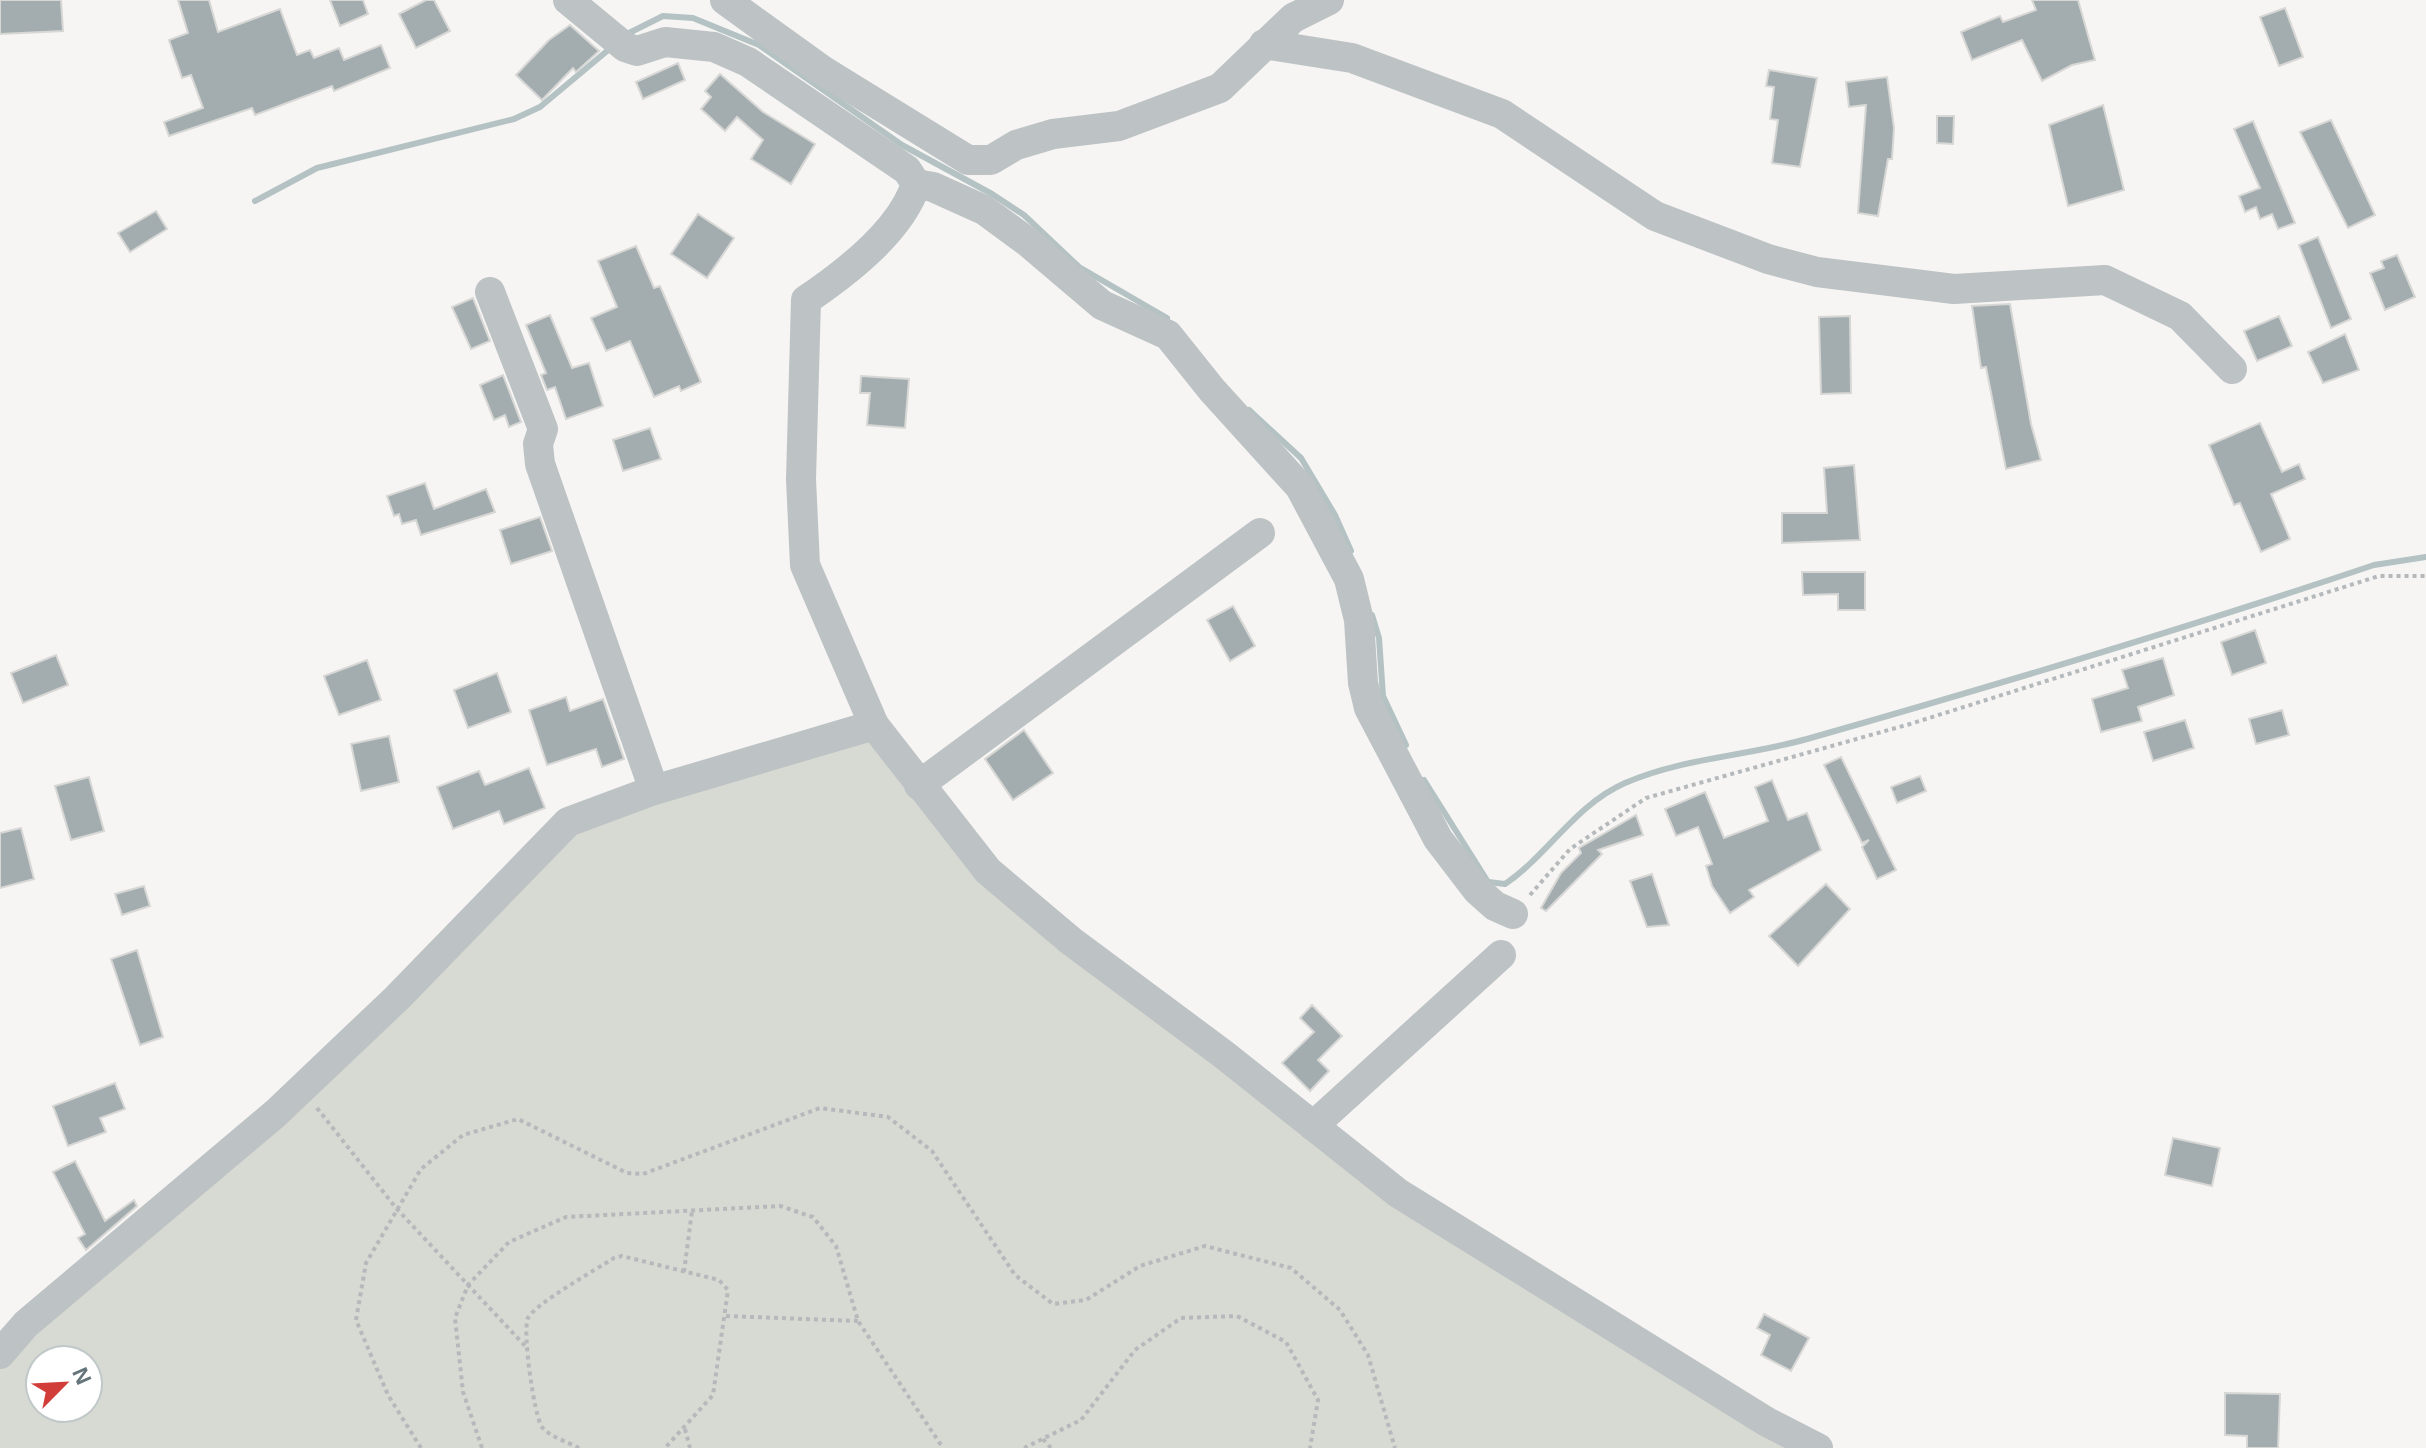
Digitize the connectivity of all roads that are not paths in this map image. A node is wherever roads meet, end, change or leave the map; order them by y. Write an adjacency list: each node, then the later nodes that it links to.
1 (725, 0): 5 (street)
2 (1329, 0): 4 (street)
3 (577, 3): 6 (street)
4 (1264, 44): 5 (street); 8 (street)
5 (948, 149): 6 (street)
6 (911, 177): 10 (street); 13 (street)
7 (490, 292): 12 (street)
8 (2232, 369)
9 (1260, 533): 11 (street)
10 (874, 725): 11 (street); 12 (street)
11 (919, 785): 15 (street)
12 (654, 790): 16 (street)
13 (1513, 914)
14 (1501, 955): 15 (street)
15 (1313, 1126): 17 (street)
16 (0, 1354)
17 (1818, 1448)

